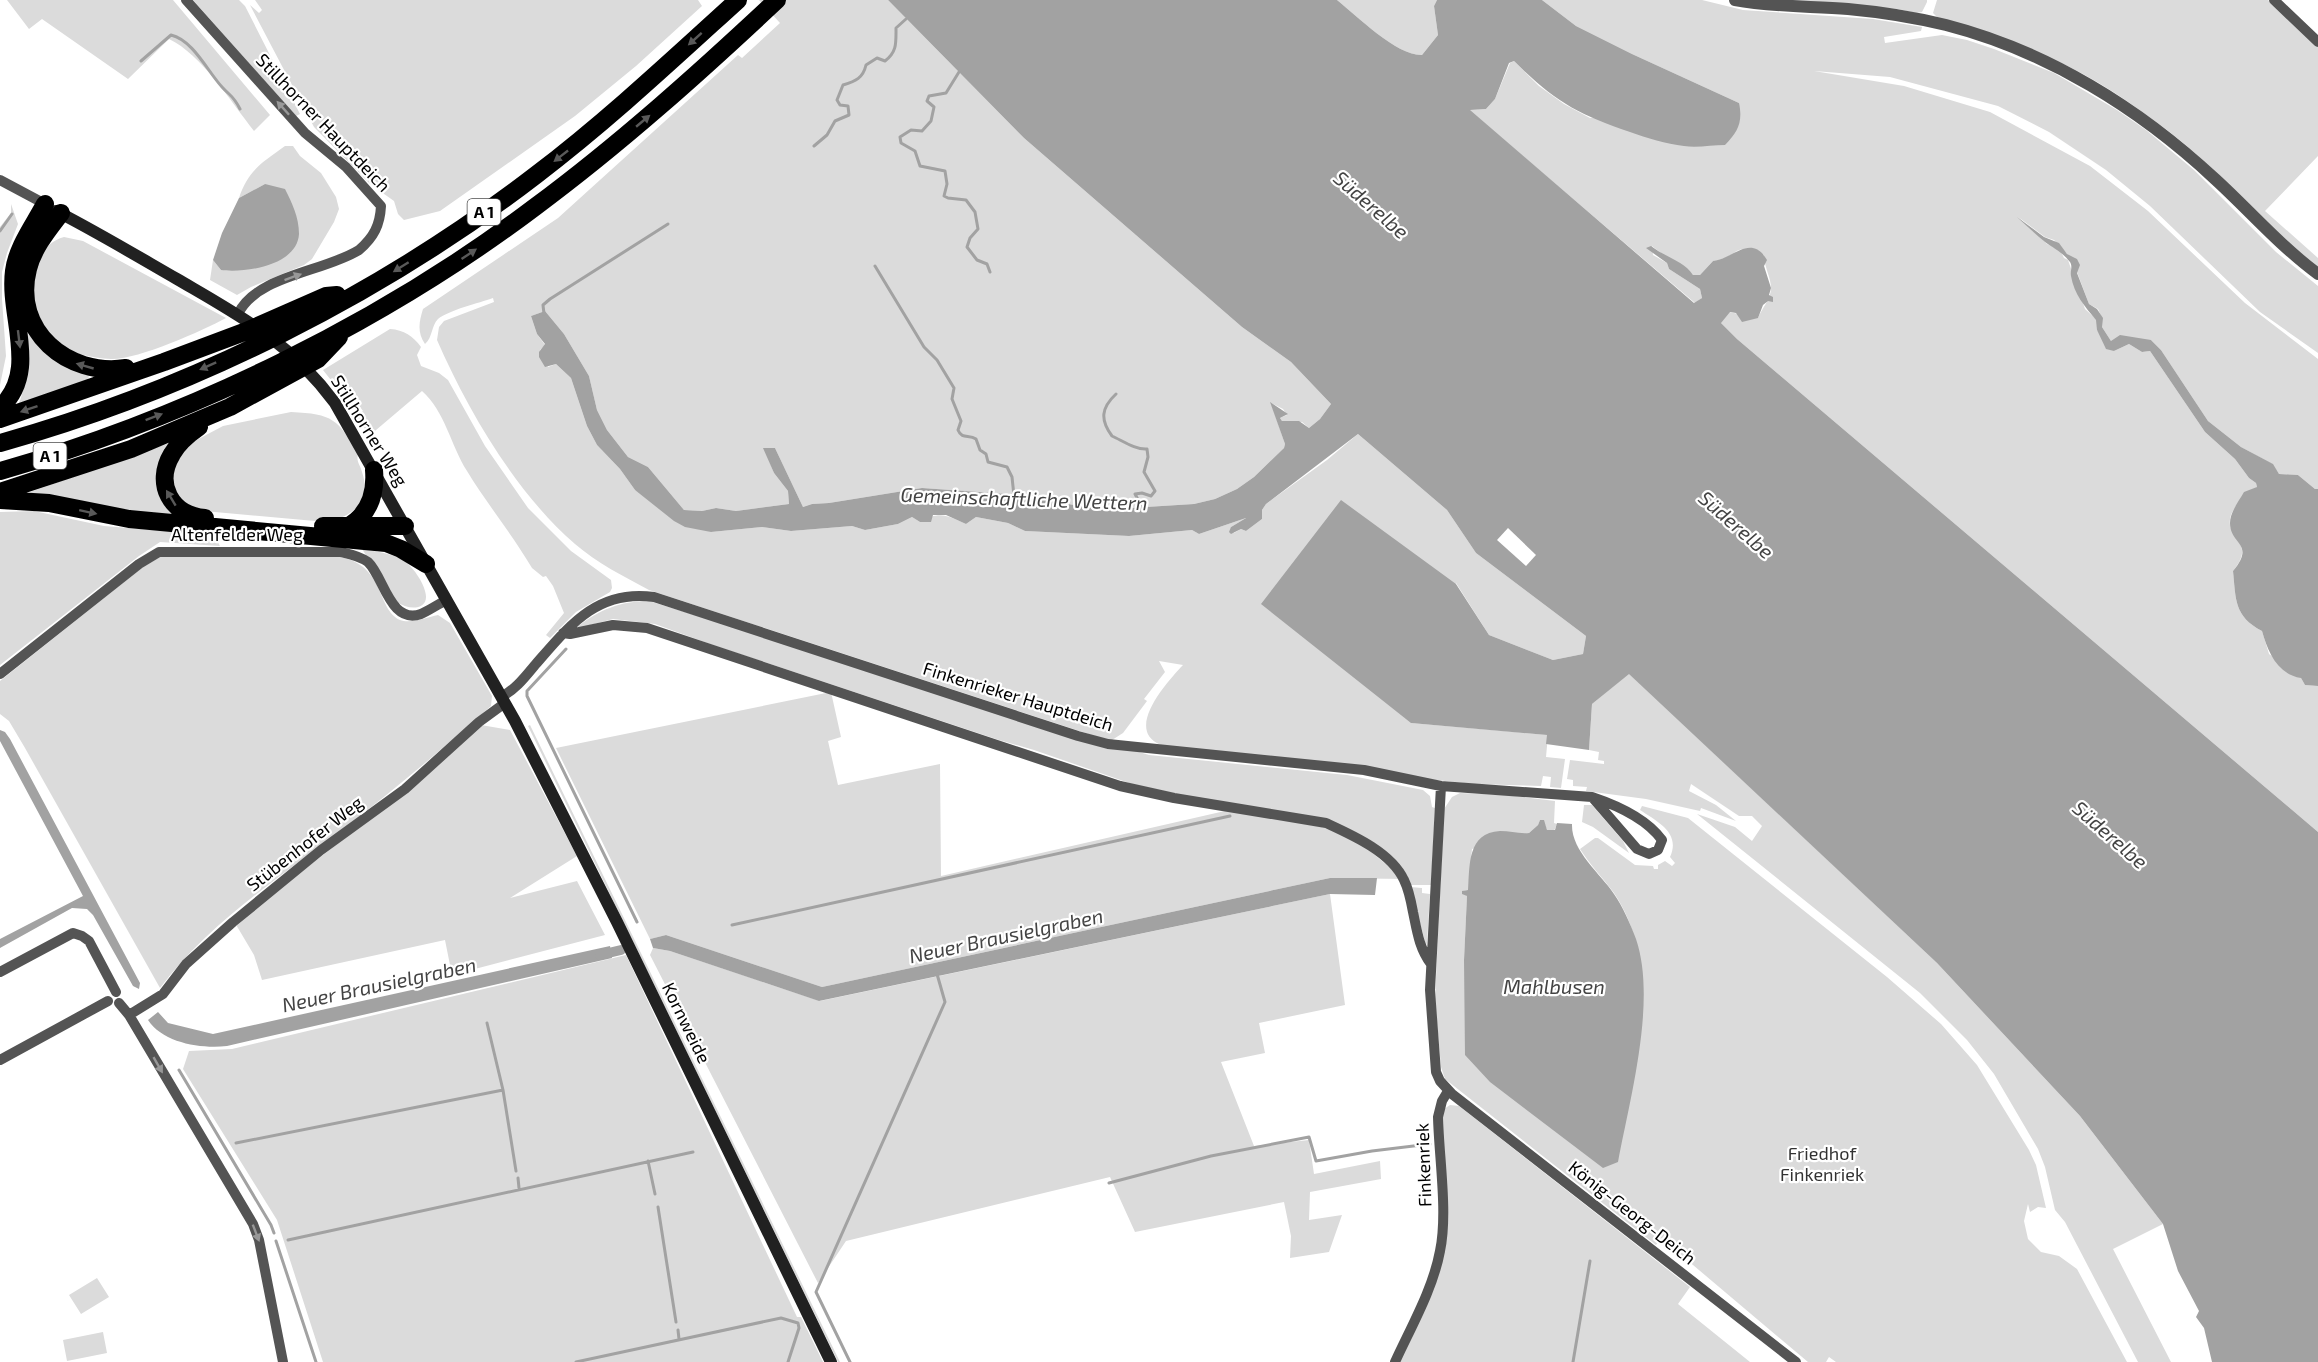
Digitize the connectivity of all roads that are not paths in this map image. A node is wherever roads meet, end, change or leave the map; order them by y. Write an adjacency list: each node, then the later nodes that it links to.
1 (186, 0): 10 (street, Stillhorner Hauptdeich, one-way to 1)
2 (738, 0): 11 (highway, A 1, one-way to 11)
3 (1735, 0): 9 (street)
4 (2274, 0): 6 (street)
5 (772, 4): 13 (highway, A 1, one-way to 5)
6 (2318, 42)
7 (0, 180): 8 (street, Stillhorner Weg)
8 (53, 209): 10 (main road, Stillhorner Weg); 12 (highway, one-way to 8); 15 (highway, one-way to 15)
9 (2318, 273)
10 (238, 314): 18 (main road, Stillhorner Weg)
11 (280, 325): 12 (highway); 17 (highway, A 1, one-way to 17)
12 (164, 363): 16 (highway, one-way to 16)
13 (290, 367): 14 (highway); 19 (highway, A 1, one-way to 13)
14 (230, 406): 20 (highway); 23 (highway, one-way to 14)
15 (0, 408)
16 (0, 419)
17 (0, 443)
18 (374, 470): 22 (main road, Stillhorner Weg); 23 (highway)
19 (0, 471)
20 (0, 492)
21 (0, 500): 24 (highway, one-way to 24)
22 (405, 526): 23 (highway); 24 (highway); 25 (main road, Stillhorner Weg)
23 (347, 527)
24 (386, 543): 25 (highway)
25 (426, 564): 26 (main road, Stillhorner Weg)
26 (447, 600): 28 (street, Altenfelder Weg); 29 (main road, Stillhorner Weg)
27 (563, 633): 29 (street, Finkenrieker Hauptdeich); 30 (street, Finkenrieker Hauptdeich); 32 (street)
28 (0, 674)
29 (503, 700): 35 (street, Stübenhofer Weg); 39 (main road, Kornweide)
30 (1441, 786): 31 (street, Finkenrieker Hauptdeich); 32 (street)
31 (1592, 796): 31 (street, Finkenrieker Hauptdeich)
32 (1431, 964): 37 (street)
33 (0, 972): 34 (street)
34 (114, 1002): 35 (street); 36 (street)
35 (129, 1015): 38 (street, one-way to 38)
36 (0, 1060)
37 (1448, 1091): 40 (street, Finkenriek); 41 (street, König-Georg-Deich)
38 (283, 1362)
39 (831, 1362)
40 (1395, 1362)
41 (1796, 1362)

